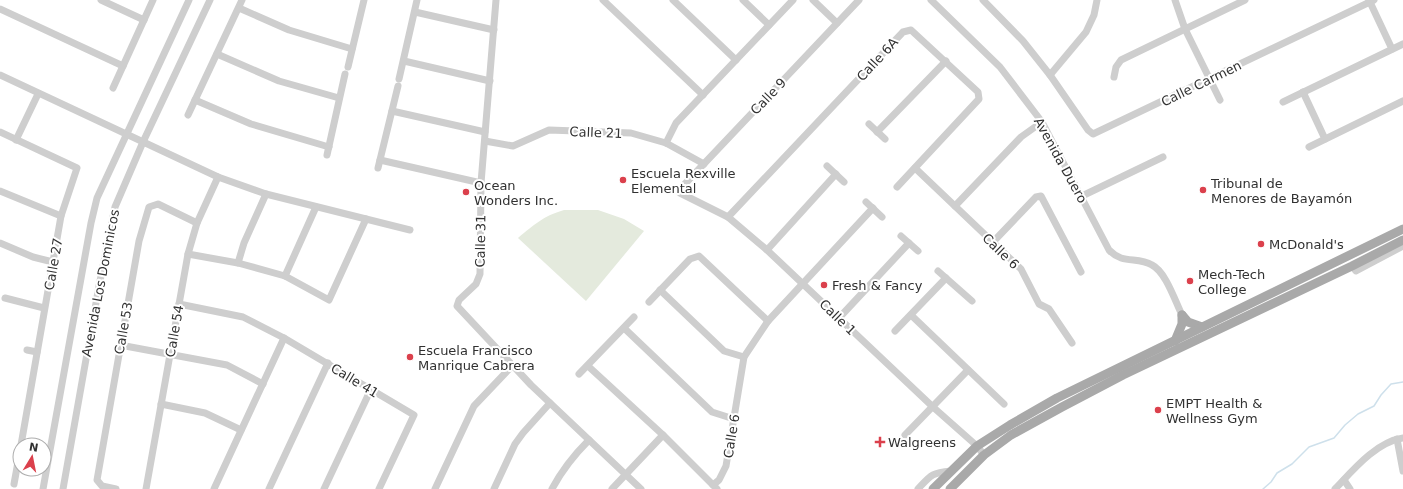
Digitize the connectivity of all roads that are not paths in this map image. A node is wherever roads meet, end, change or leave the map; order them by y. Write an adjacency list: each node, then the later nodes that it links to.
1 (101, 0): 26 (street)
2 (153, 0): 26 (street)
3 (189, 0): 60 (street, Avenida Los Dominicos)
4 (210, 0): 65 (street, Avenida Los Dominicos)
5 (242, 0): 22 (street)
6 (363, 0): 32 (street)
7 (417, 0): 25 (street)
8 (496, 0): 30 (street)
9 (603, 0): 47 (street)
10 (673, 0): 35 (street)
11 (743, 0): 28 (street)
12 (793, 0): 28 (street)
13 (813, 0): 27 (street)
14 (859, 0): 27 (street, Calle 9)
15 (931, 0): 55 (street, Avenida Duero)
16 (983, 0): 40 (street)
17 (1097, 0): 40 (street)
18 (1175, 0): 29 (street)
19 (1226, 0): 23 (street)
20 (1245, 0): 23 (street)
21 (1371, 1): 33 (street); 42 (street, Calle Carmen)
22 (238, 8): 32 (street); 34 (street)
23 (1229, 8): 29 (street)
24 (0, 9): 38 (street)
25 (415, 12): 30 (street); 36 (street)
26 (144, 20): 38 (street)
27 (837, 23): 72 (street, Calle 9)
28 (769, 25): 35 (street)
29 (1185, 29): 41 (street); 42 (street)
30 (494, 30): 43 (street)
31 (1403, 44): 33 (street)
32 (352, 49): 48 (street)
33 (1392, 49): 45 (street)
34 (217, 54): 48 (street); 49 (street)
35 (736, 60): 47 (street)
36 (404, 61): 43 (street); 53 (street)
37 (946, 61): 59 (street); 75 (street, Calle 6A); 90 (street, Calle 6A)
38 (123, 66): 44 (street)
39 (0, 75): 46 (street)
40 (1050, 75): 42 (street, Calle Carmen)
41 (1114, 77)
42 (1210, 79): 50 (street)
43 (490, 81): 58 (street)
44 (113, 88)
45 (1303, 92): 52 (street); 62 (street)
46 (38, 94): 60 (street); 63 (street)
47 (703, 95): 66 (street)
48 (339, 98): 67 (street)
49 (195, 100): 54 (street); 67 (street)
50 (1220, 100)
51 (1403, 101): 62 (street)
52 (1283, 102)
53 (392, 111): 58 (street); 71 (street)
54 (188, 115)
55 (1042, 122): 84 (street, Avenida Duero); 86 (street)
56 (869, 124): 59 (street)
57 (0, 132): 63 (street, Calle 27)
58 (485, 132): 64 (street)
59 (877, 132): 61 (street)
60 (126, 135): 65 (street); 162 (street, Avenida Los Dominicos)
61 (885, 139)
62 (1325, 139): 68 (street)
63 (16, 140): 89 (street, Calle 27)
64 (485, 140): 66 (street, Calle 21); 79 (street)
65 (143, 142): 77 (street); 163 (street, Avenida Los Dominicos)
66 (666, 143): 72 (street, Calle 21)
67 (329, 147): 69 (street)
68 (1309, 147)
69 (327, 155)
70 (1163, 157): 84 (street)
71 (380, 160): 74 (street); 79 (street)
72 (704, 164): 82 (street, Calle 9)
73 (827, 166): 76 (street)
74 (378, 168)
75 (915, 168): 80 (street, Calle 6A); 86 (street, Calle 6)
76 (836, 174): 78 (street); 102 (street)
77 (218, 177): 83 (street); 93 (street, Calle 54)
78 (844, 182)
79 (481, 183): 136 (street, Calle 31)
80 (897, 187)
81 (0, 191): 89 (street)
82 (680, 193): 90 (street, Calle 1)
83 (266, 194): 87 (street); 106 (street)
84 (1082, 196): 120 (street, Avenida Duero)
85 (866, 202): 88 (street)
86 (955, 206): 98 (street, Calle 6)
87 (316, 207): 92 (street); 110 (street)
88 (873, 208): 91 (street); 112 (street)
89 (61, 216): 105 (street, Calle 27)
90 (728, 217): 102 (street, Calle 1)
91 (882, 217)
92 (366, 219): 94 (street); 110 (street)
93 (197, 222): 104 (street, Calle 54); 130 (street, Calle 53)
94 (410, 230)
95 (1403, 230): 124 (main road)
96 (901, 236): 100 (street)
97 (1403, 240): 107 (main road)
98 (993, 242): 109 (street); 129 (street, Calle 6)
99 (0, 243): 105 (street)
100 (909, 243): 103 (street); 122 (street)
101 (1403, 246): 107 (street)
102 (767, 250): 112 (street, Calle 1)
103 (918, 251)
104 (188, 254): 106 (street); 117 (street, Calle 54)
105 (53, 262): 118 (street, Calle 27)
106 (238, 263): 110 (street)
107 (1352, 266): 154 (main road)
108 (938, 271): 111 (street)
109 (1081, 272)
110 (284, 276)
111 (946, 278): 115 (street); 119 (street)
112 (803, 284): 122 (street, Calle 1); 123 (street, Calle 6)
113 (660, 290): 116 (street); 123 (street); 134 (street)
114 (5, 298): 118 (street)
115 (972, 301)
116 (648, 302)
117 (179, 304): 127 (street, Calle 41); 133 (street, Calle 54)
118 (44, 308): 132 (street, Calle 27)
119 (911, 315): 126 (street); 138 (street)
120 (1182, 315): 124 (main road); 128 (main road)
121 (634, 317): 125 (street)
122 (839, 318): 145 (street, Calle 1)
123 (768, 321): 134 (street, Calle 6)
124 (1202, 327): 128 (main road)
125 (624, 328): 137 (street); 146 (street)
126 (895, 331)
127 (284, 338): 135 (street, Calle 41); 140 (street)
128 (1175, 340): 153 (main road)
129 (1072, 343)
130 (120, 345): 133 (street); 164 (street, Calle 53)
131 (27, 350): 132 (street)
132 (37, 352): 150 (street, Calle 27)
133 (170, 354): 140 (street); 142 (street, Calle 54)
134 (744, 357): 146 (street, Calle 6)
135 (328, 364): 141 (street, Calle 41); 167 (street)
136 (512, 366): 143 (street, Calle 31); 170 (street)
137 (588, 366): 139 (street); 148 (street)
138 (968, 370): 144 (street); 145 (street)
139 (579, 374)
140 (263, 384): 147 (street)
141 (371, 389): 168 (street); 169 (street, Calle 41)
142 (161, 404): 147 (street); 165 (street, Calle 54)
143 (550, 404): 152 (street, Calle 31); 171 (street)
144 (1004, 404)
145 (933, 407): 149 (street); 153 (street, Calle 1)
146 (734, 420): 161 (street, Calle 6)
147 (242, 430): 166 (street)
148 (663, 435): 157 (street); 161 (street)
149 (905, 435)
150 (22, 437)
151 (1400, 438): 156 (street); 159 (street)
152 (589, 440): 157 (street, Calle 31); 172 (street)
153 (977, 446): 154 (street, Calle 1); 155 (main road)
154 (984, 455): 177 (main road)
155 (951, 471): 175 (street); 176 (main road)
156 (1403, 471)
157 (626, 474): 173 (street); 174 (street, Calle 31)
158 (15, 477): 160 (street)
159 (1344, 480): 178 (street); 179 (street)
160 (14, 484)
161 (715, 487)
162 (43, 489)
163 (63, 489)
164 (116, 489)
165 (146, 489)
166 (214, 489)
167 (269, 489)
168 (324, 489)
169 (379, 489)
170 (435, 489)
171 (494, 489)
172 (552, 489)
173 (612, 489)
174 (641, 489)
175 (918, 489)
176 (933, 489)
177 (950, 489)
178 (1335, 489)
179 (1350, 489)

